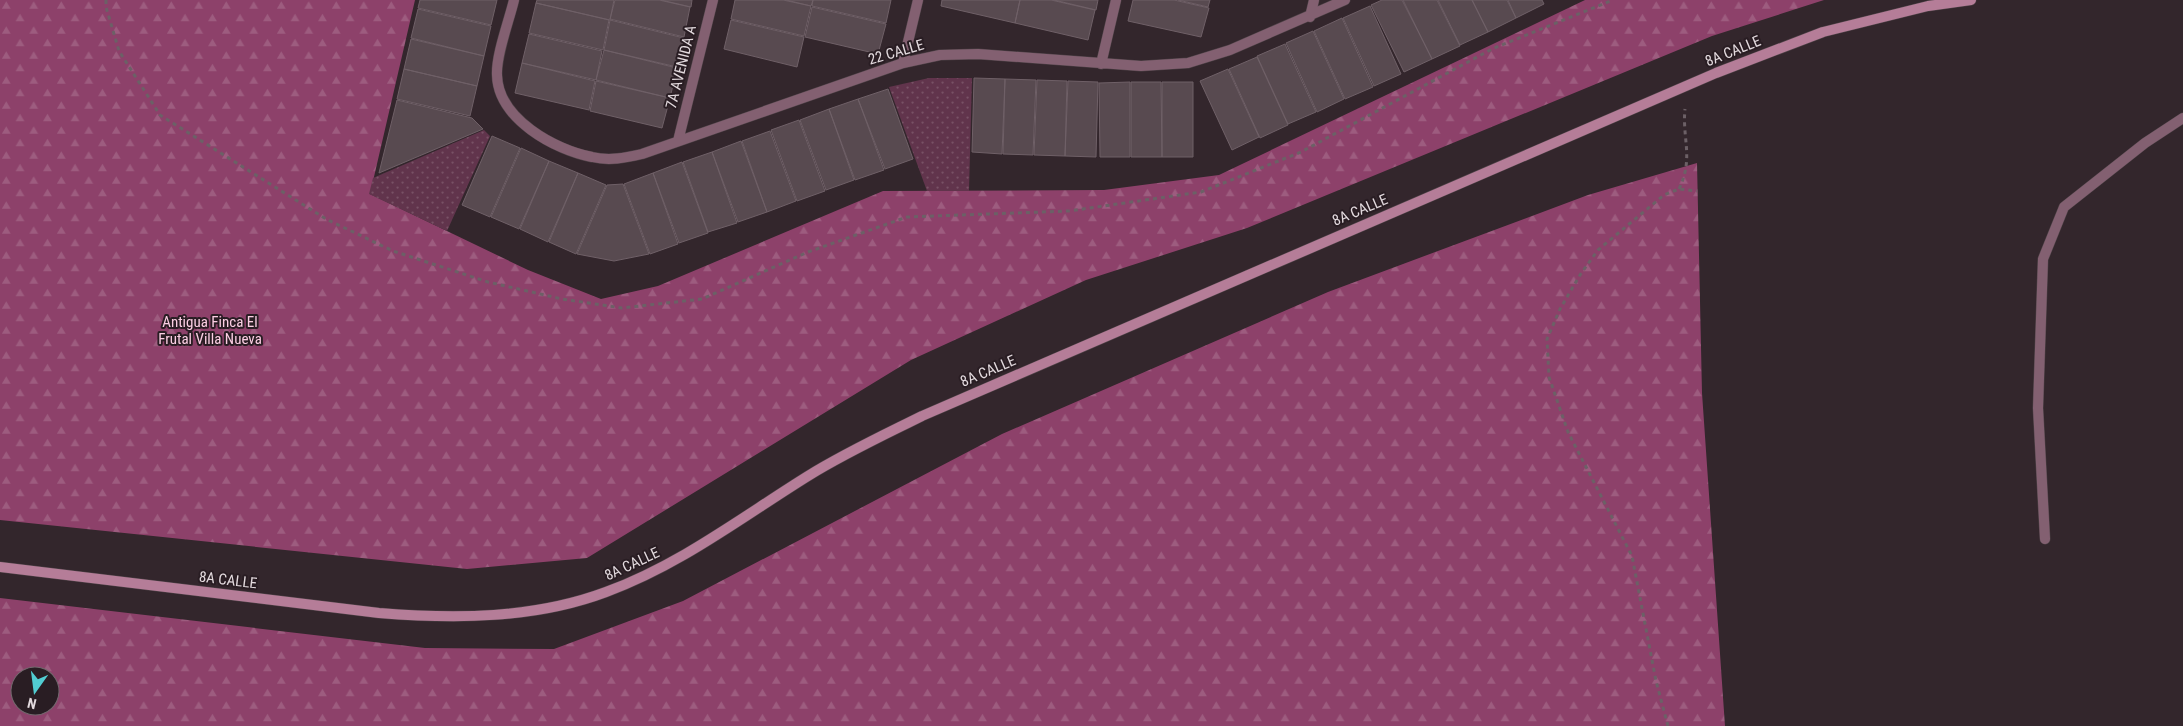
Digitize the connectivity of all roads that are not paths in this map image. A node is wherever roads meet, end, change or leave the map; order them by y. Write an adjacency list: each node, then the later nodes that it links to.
1 (514, 0): 12 (street, 22 CALLE)
2 (713, 0): 12 (street, 7A AVENIDA A)
3 (918, 0): 9 (street)
4 (1116, 0): 10 (street)
5 (1314, 0): 8 (street)
6 (1345, 0): 8 (street, 22 CALLE)
7 (1971, 0): 14 (main road, 8A CALLE)
8 (1310, 17): 10 (street, 22 CALLE)
9 (904, 63): 10 (street, 22 CALLE); 12 (street, 22 CALLE)
10 (1101, 64)
11 (2183, 118): 13 (street)
12 (678, 141)
13 (2045, 539)
14 (0, 567)

